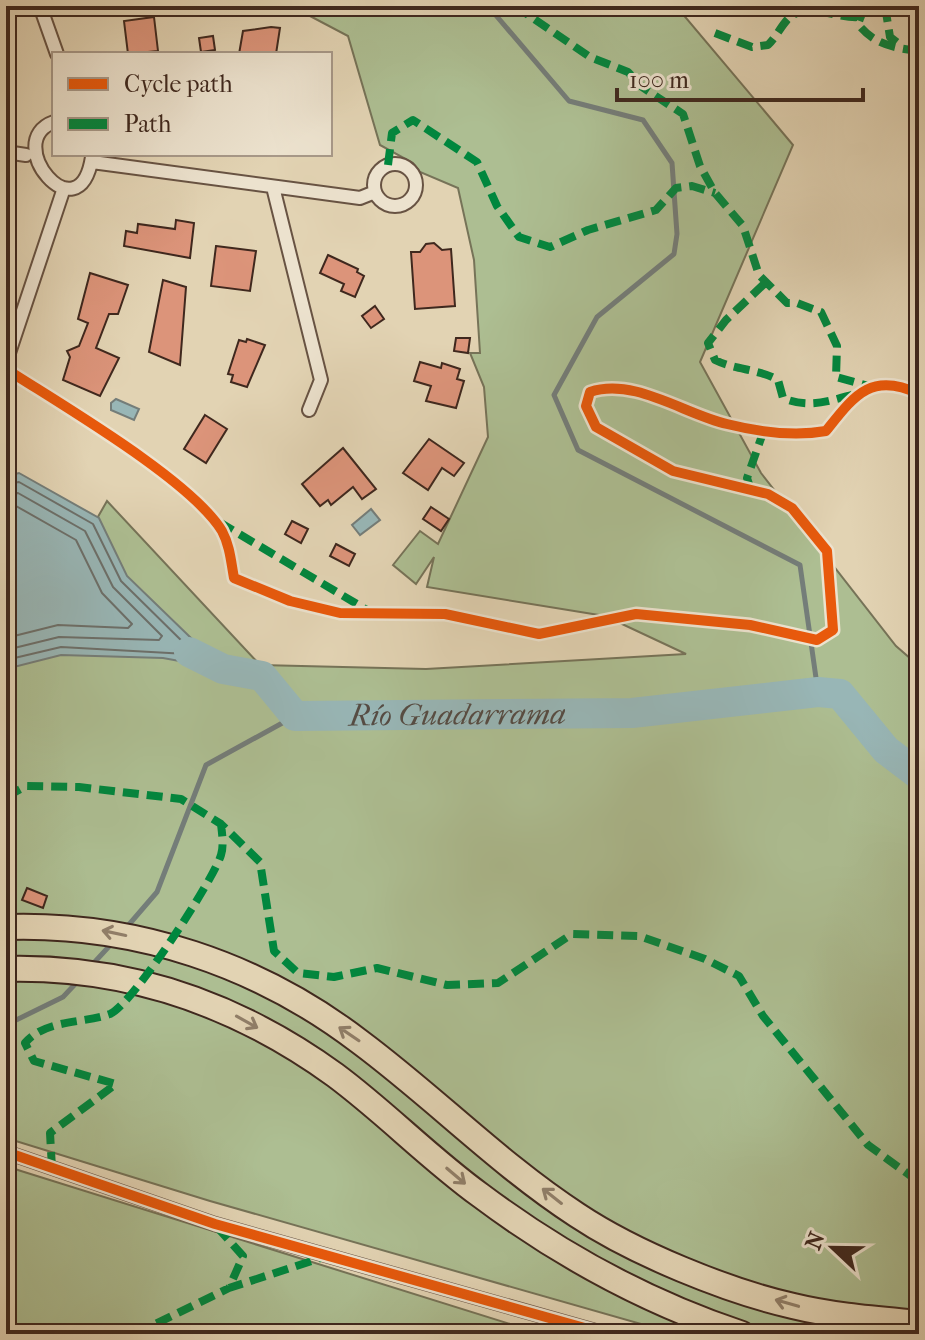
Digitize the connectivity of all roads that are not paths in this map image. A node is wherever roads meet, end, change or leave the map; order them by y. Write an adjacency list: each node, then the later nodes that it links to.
1 (40, 6): 2 (street)
2 (56, 52)
3 (52, 123): 5 (street)
4 (6, 152): 5 (street)
5 (26, 155): 8 (street)
6 (92, 158): 7 (street); 8 (street)
7 (273, 187): 9 (street); 11 (street)
8 (64, 188): 10 (street)
9 (375, 192)
10 (6, 362)
11 (309, 410)
12 (6, 927): 15 (highway, one-way to 12)
13 (6, 969): 17 (highway, one-way to 17)
14 (6, 1152): 16 (street)
15 (919, 1323)
16 (606, 1334)
17 (742, 1334)

